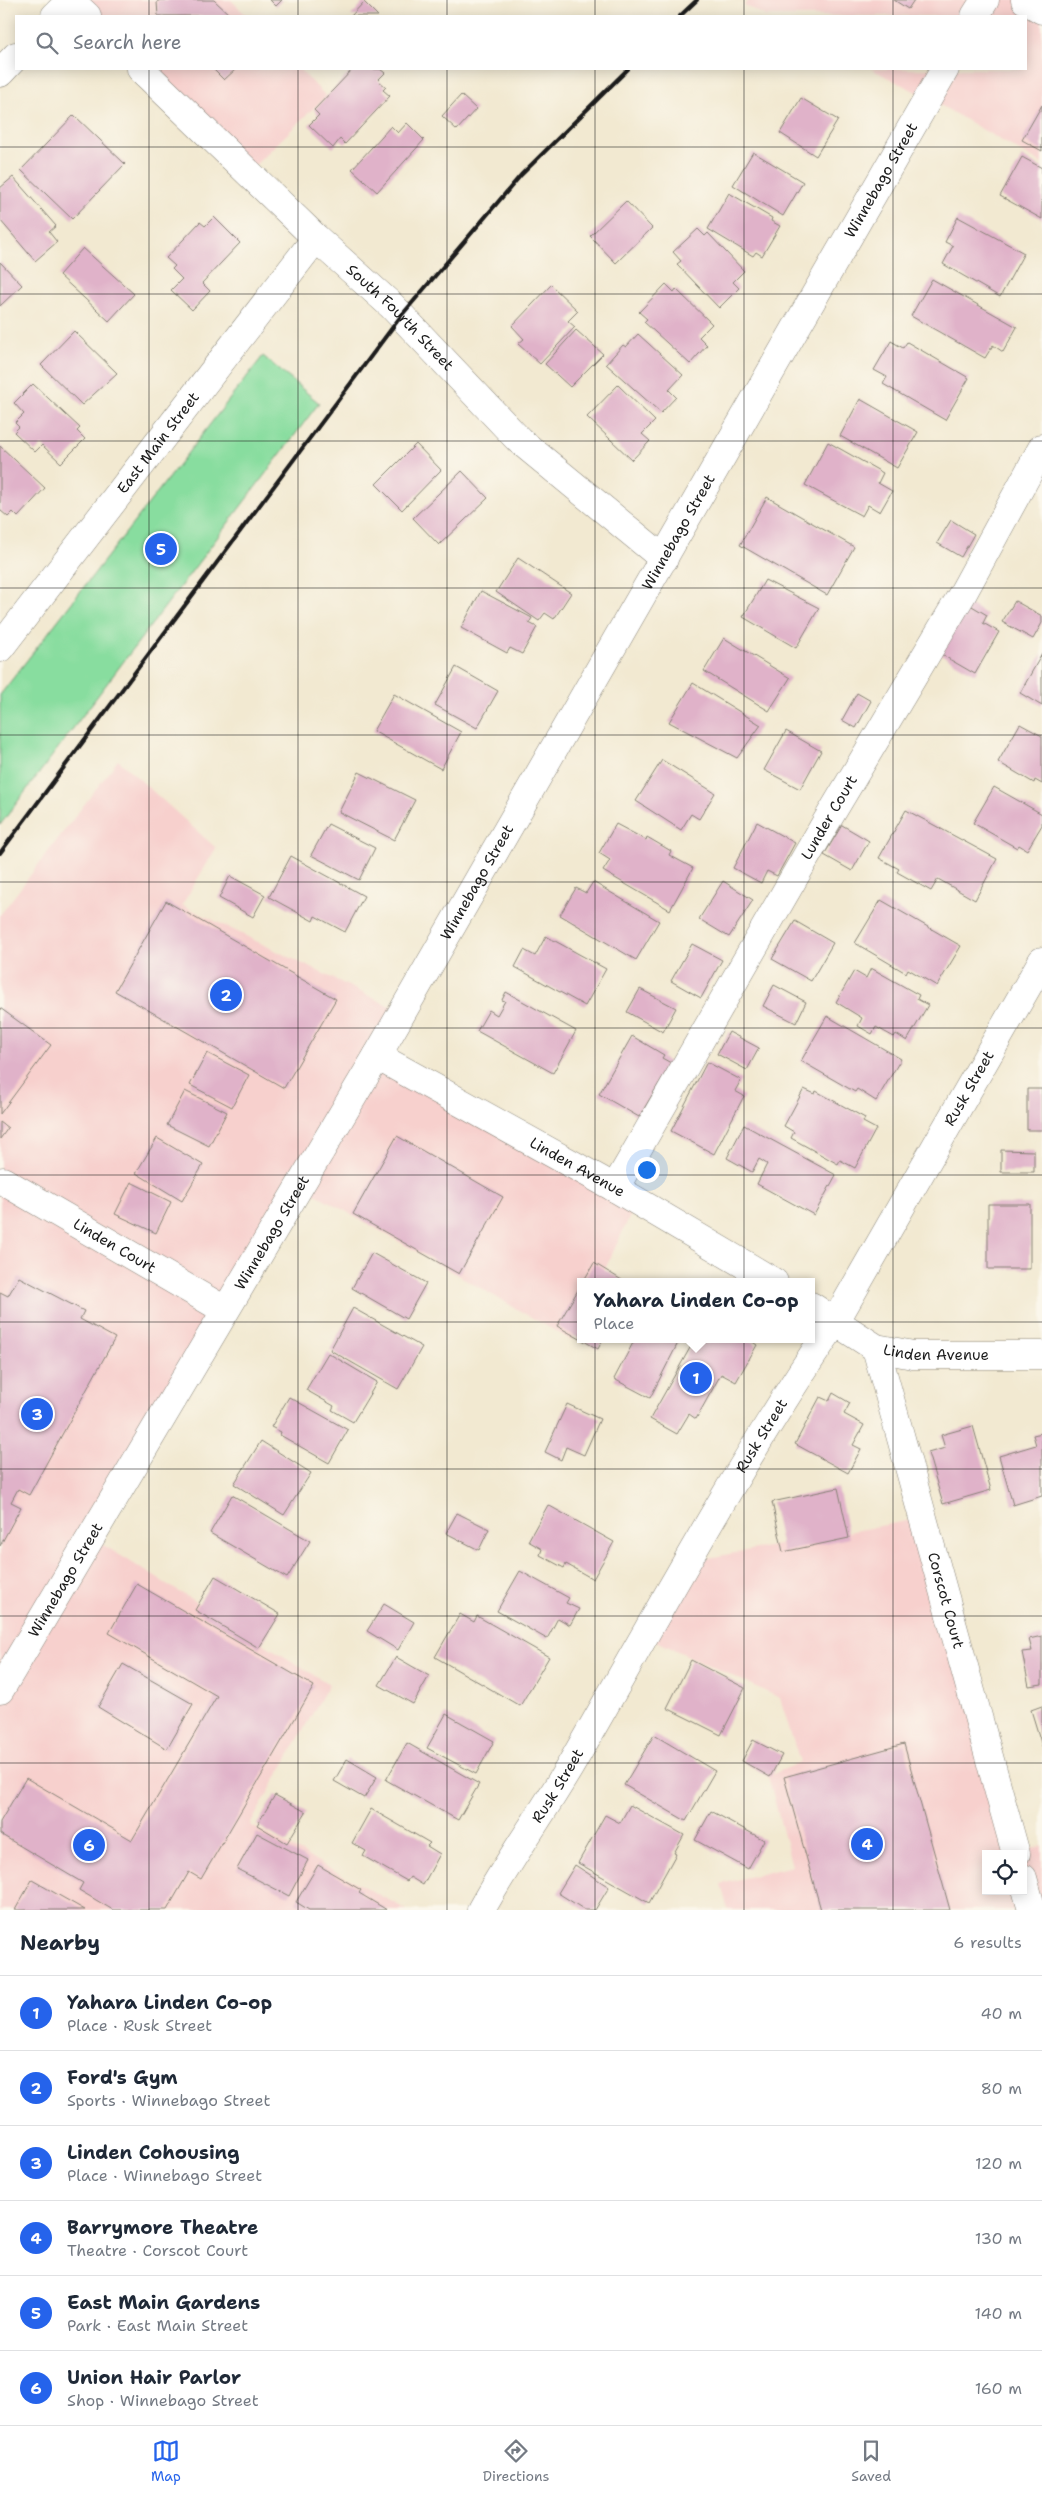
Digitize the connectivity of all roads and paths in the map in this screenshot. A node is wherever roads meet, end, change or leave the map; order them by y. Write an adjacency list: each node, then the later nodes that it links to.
1 (70, 0): 5 (street); 6 (street)
2 (985, 0): 7 (street)
3 (1025, 0): 4 (street)
4 (1042, 10)
5 (56, 15)
6 (86, 15)
7 (976, 15)
8 (15, 57): 11 (street)
9 (142, 70): 12 (street, South Fourth Street)
10 (944, 70): 14 (street, Winnebago Street)
11 (0, 73)
12 (316, 238): 14 (street, South Fourth Street); 15 (street, East Main Street)
13 (1042, 448): 19 (street, Lunder Court)
14 (664, 558): 17 (street, Winnebago Street)
15 (0, 648)
16 (1042, 961): 23 (street, Rusk Street)
17 (377, 1056): 19 (street, Linden Avenue); 22 (street, Winnebago Street)
18 (2, 1182): 22 (street, Linden Court)
19 (615, 1188): 20 (street, Linden Avenue)
20 (767, 1278)
21 (815, 1309): 23 (street, Linden Avenue)
22 (225, 1310): 26 (street, Winnebago Street)
23 (835, 1322): 24 (street, Linden Avenue); 29 (street, Rusk Street)
24 (876, 1348): 25 (street, Linden Avenue); 27 (street, Corscot Court)
25 (1042, 1355)
26 (0, 1690)
27 (1015, 1850)
28 (1027, 1892): 30 (street)
29 (481, 1910)
30 (1032, 1910)

